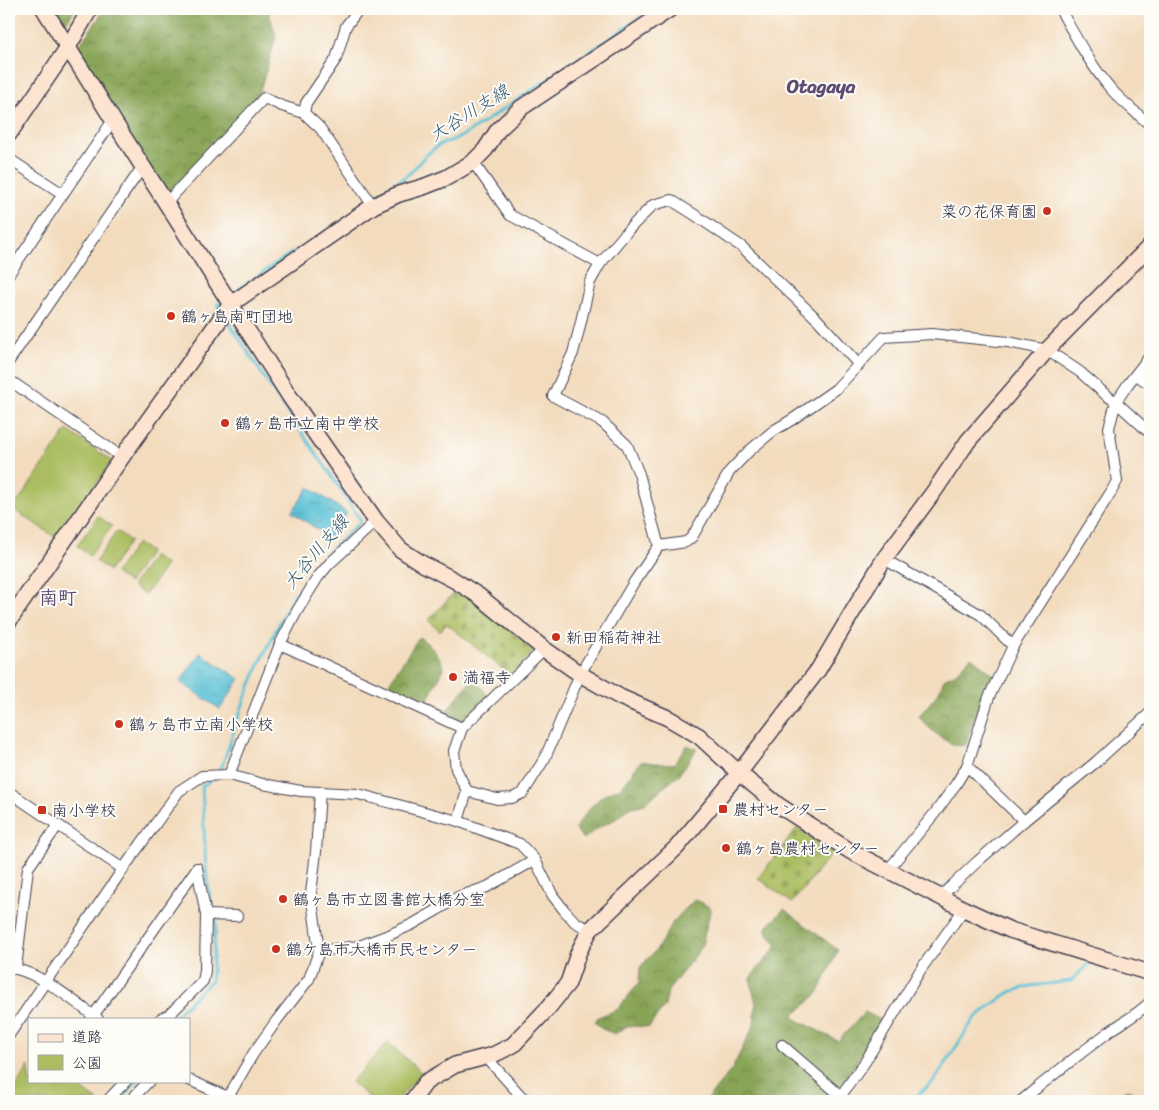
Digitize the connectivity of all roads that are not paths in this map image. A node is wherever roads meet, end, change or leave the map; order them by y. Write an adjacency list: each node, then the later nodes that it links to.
1 (44, 9): 6 (street)
2 (90, 9): 6 (street)
3 (359, 9): 7 (street)
4 (670, 9): 12 (street)
5 (1060, 9): 9 (street)
6 (68, 47): 8 (street); 10 (street)
7 (304, 113): 15 (street); 16 (street)
8 (113, 120): 13 (street); 14 (street)
9 (1150, 125)
10 (9, 134)
11 (9, 159): 14 (street)
12 (473, 162): 16 (street); 18 (street)
13 (143, 166): 15 (street); 23 (street)
14 (62, 194): 19 (street)
15 (166, 203): 20 (street)
16 (373, 206): 20 (street)
17 (1150, 246): 21 (street)
18 (600, 264): 24 (street); 32 (street)
19 (9, 274)
20 (226, 311): 30 (street); 31 (street)
21 (1048, 350): 24 (street); 28 (street); 33 (street)
22 (1150, 356): 25 (street)
23 (9, 362)
24 (859, 365): 32 (street)
25 (1136, 375): 27 (street); 28 (street)
26 (9, 380): 30 (street)
27 (1150, 384)
28 (1116, 402): 29 (street); 36 (street)
29 (1150, 433)
30 (122, 457): 34 (street)
31 (376, 521): 35 (street); 37 (street)
32 (660, 546): 38 (street)
33 (884, 559): 36 (street); 42 (street)
34 (9, 621)
35 (280, 644): 40 (street); 43 (street)
36 (1013, 646): 41 (street)
37 (544, 648): 38 (street); 40 (street)
38 (580, 674): 42 (street); 44 (street)
39 (1150, 713): 48 (street)
40 (462, 728): 44 (street)
41 (967, 766): 48 (street); 52 (street)
42 (739, 773): 52 (street); 57 (street)
43 (229, 775): 46 (street); 51 (street)
44 (467, 791): 47 (street)
45 (9, 792): 49 (street)
46 (320, 792): 47 (street); 58 (street)
47 (458, 821): 50 (street)
48 (1024, 821): 53 (street)
49 (58, 825): 51 (street); 59 (street)
50 (535, 860): 57 (street); 58 (street)
51 (123, 869): 61 (street)
52 (887, 871): 53 (street)
53 (940, 897): 54 (street)
54 (964, 909): 60 (street); 72 (street)
55 (206, 915): 56 (street); 63 (street); 64 (street)
56 (237, 916)
57 (590, 930): 68 (street)
58 (319, 951): 73 (street)
59 (12, 968): 61 (street)
60 (1150, 973)
61 (45, 981): 63 (street); 65 (street)
62 (1150, 1002): 78 (street)
63 (94, 1018)
64 (162, 1018)
65 (14, 1020): 66 (street)
66 (9, 1034)
67 (782, 1046): 72 (street)
68 (486, 1057): 76 (street); 77 (street)
69 (190, 1080): 73 (street)
70 (148, 1082): 75 (street)
71 (120, 1083): 74 (street)
72 (839, 1098)
73 (228, 1099)
74 (107, 1101)
75 (130, 1101)
76 (412, 1101)
77 (529, 1101)
78 (1021, 1101)

